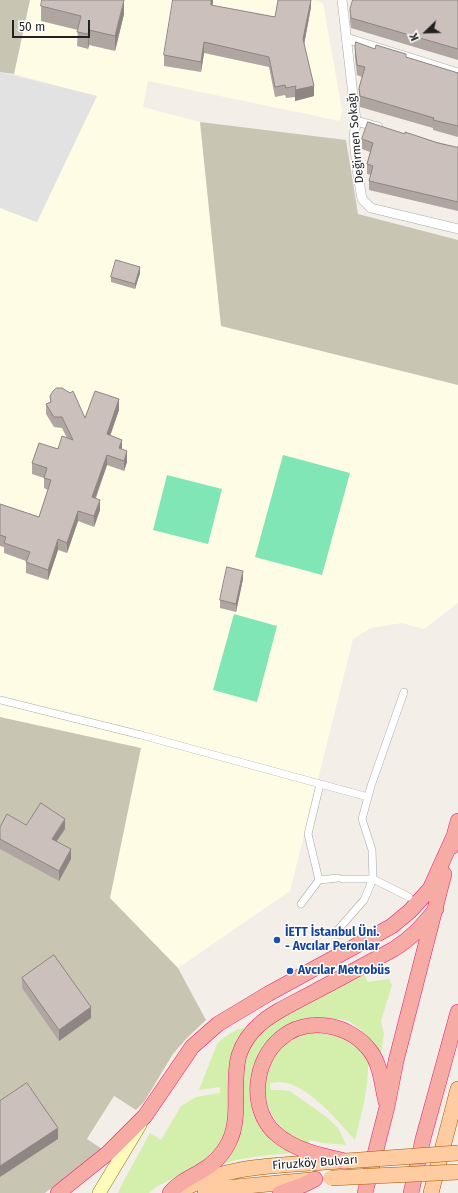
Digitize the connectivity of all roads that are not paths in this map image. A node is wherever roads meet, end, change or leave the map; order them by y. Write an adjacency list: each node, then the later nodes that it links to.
1 (342, 0): 2 (street, Değirmen Sokağı)
2 (346, 38): 3 (street); 4 (street, Değirmen Sokağı)
3 (458, 73)
4 (356, 121): 5 (street); 6 (street, Değirmen Sokağı)
5 (385, 129)
6 (458, 229)
7 (404, 692): 10 (street)
8 (0, 700): 9 (street)
9 (320, 784): 10 (street); 14 (street)
10 (368, 797): 13 (street)
11 (458, 821): 12 (highway)
12 (453, 838): 17 (highway); 22 (highway)
13 (373, 879): 14 (street); 15 (street); 18 (street)
14 (319, 880): 16 (street)
15 (409, 897)
16 (301, 904)
17 (436, 909): 21 (highway); 30 (highway)
18 (339, 935)
19 (458, 1012): 36 (highway)
20 (458, 1092): 37 (main road)
21 (387, 1107): 24 (highway); 35 (highway)
22 (144, 1116): 28 (highway); 29 (main road)
23 (458, 1153): 24 (main road, Firuzköy Bulvarı, bridge)
24 (346, 1161): 31 (main road, Firuzköy Bulvarı)
25 (458, 1172): 26 (main road, Firuzköy Bulvarı, bridge)
26 (315, 1179): 27 (main road, Firuzköy Bulvarı); 34 (highway)
27 (242, 1186): 32 (main road, Firuzköy Bulvarı); 33 (main road)
28 (58, 1193)
29 (99, 1193)
30 (170, 1193)
31 (176, 1193)
32 (205, 1193)
33 (228, 1193)
34 (280, 1193)
35 (365, 1193)
36 (410, 1193)
37 (431, 1193)

